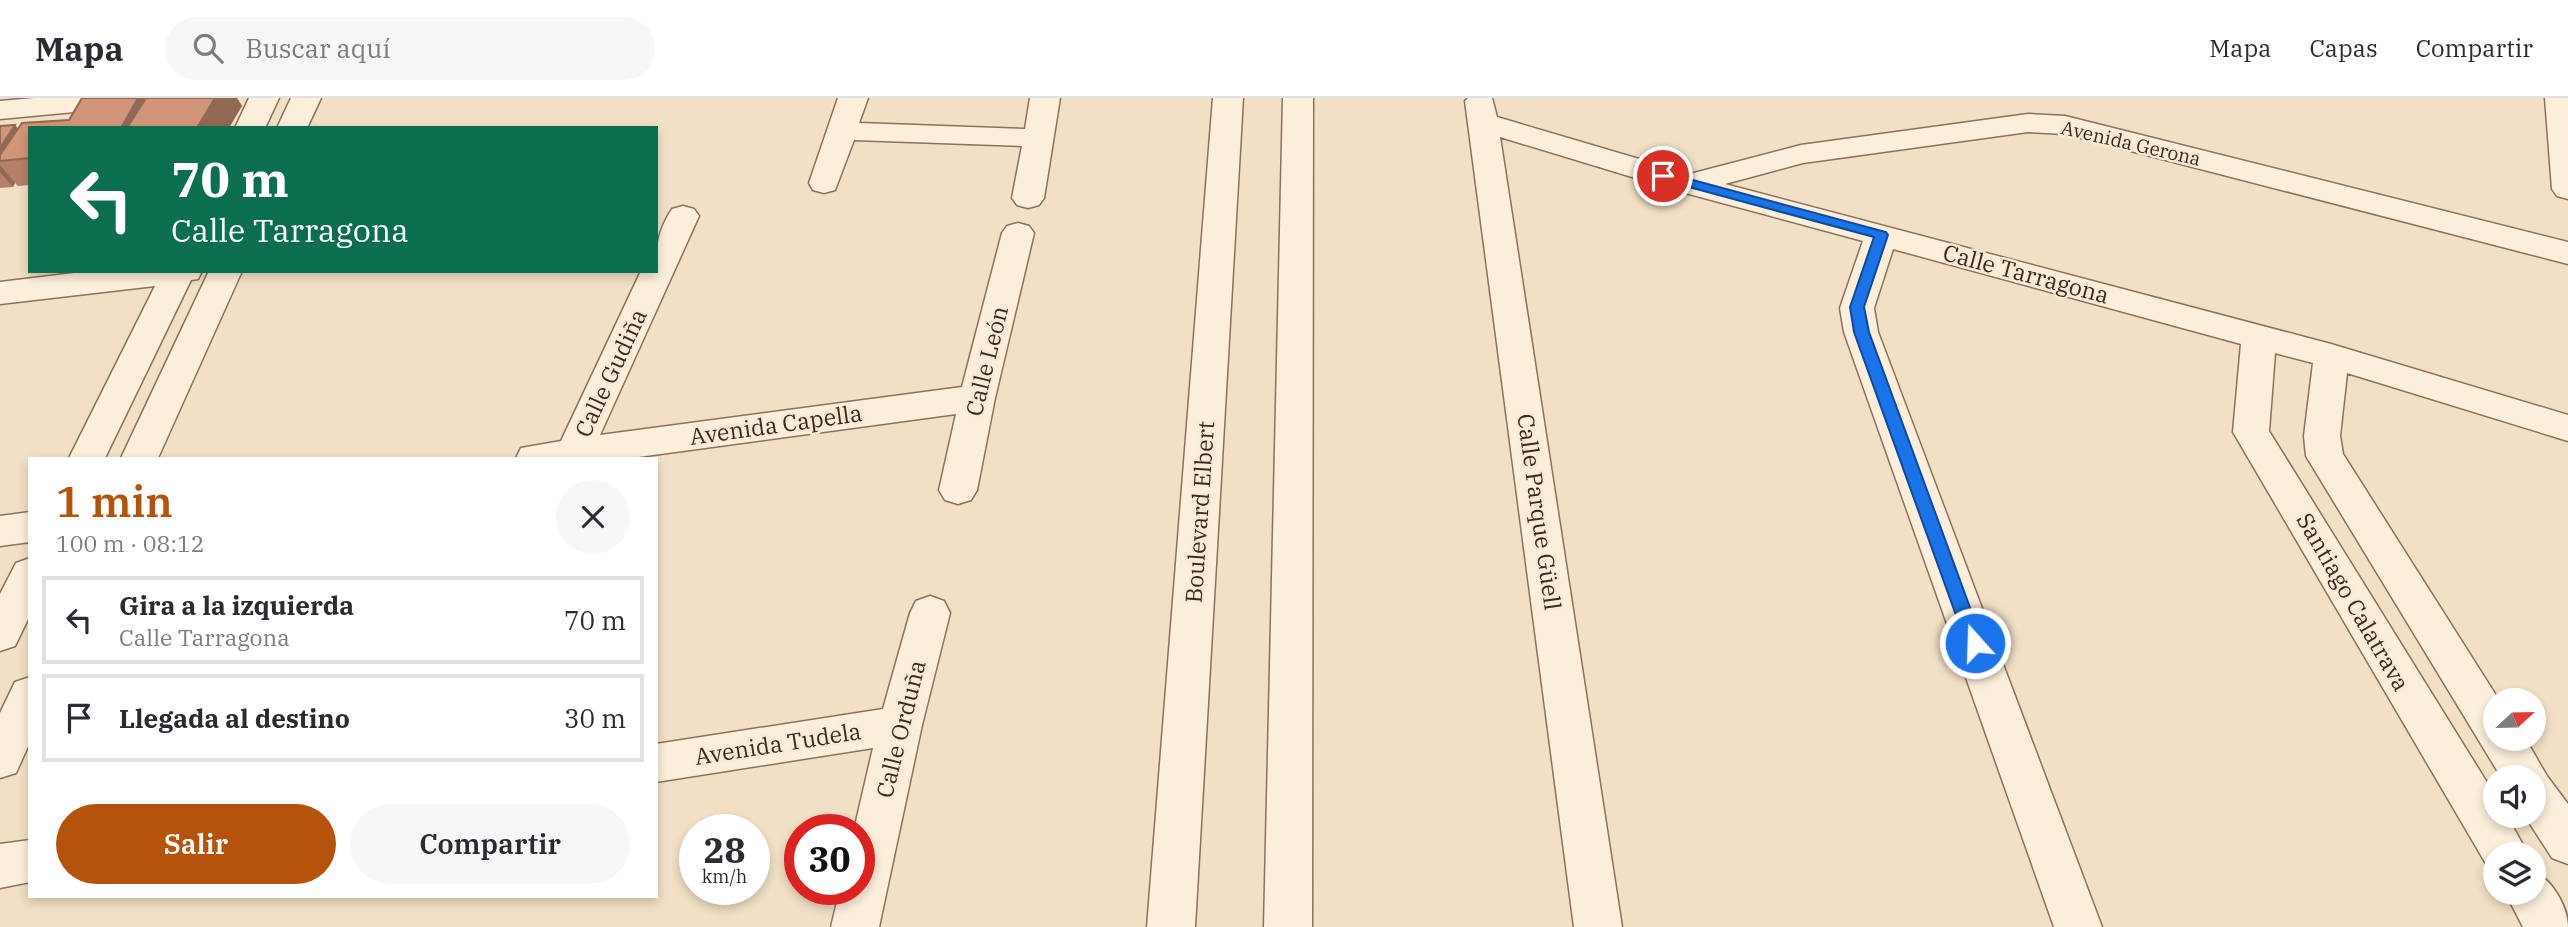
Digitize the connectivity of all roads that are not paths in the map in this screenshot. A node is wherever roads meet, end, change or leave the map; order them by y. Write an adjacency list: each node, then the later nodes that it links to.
1 (128, 98): 9 (street)
2 (264, 98): 11 (street)
3 (306, 98): 12 (street)
4 (852, 98): 13 (street)
5 (1045, 98): 14 (street)
6 (1228, 98): 57 (street, Boulevard Elbert)
7 (1298, 98): 58 (street)
8 (2560, 98): 17 (street)
9 (0, 110)
10 (1481, 110): 16 (street, Calle Tarragona); 59 (street, Calle Parque Güell)
11 (251, 126)
12 (293, 126)
13 (841, 131): 14 (street); 15 (street)
14 (1038, 138): 18 (street)
15 (824, 183)
16 (1689, 184): 21 (street, Calle Tarragona); 22 (street, Avenida Gerona)
17 (2568, 190)
18 (1028, 198)
19 (683, 216): 23 (street, Calle Gudiña)
20 (1018, 233): 31 (street, Calle León)
21 (1881, 235): 29 (street, Calle Tarragona); 60 (street)
22 (2568, 253)
23 (658, 270)
24 (170, 273): 28 (street)
25 (178, 273): 34 (street)
26 (225, 273): 35 (street)
27 (657, 273): 33 (street, Calle Gudiña)
28 (0, 293)
29 (2259, 337): 30 (street, Calle Tarragona); 43 (street, Santiago Calatrava)
30 (2331, 356): 32 (street, Calle Tarragona); 44 (street)
31 (977, 398): 33 (street, Avenida Capella); 37 (street, Calle León)
32 (2568, 428)
33 (574, 453): 36 (street, Avenida Capella)
34 (86, 457)
35 (139, 457)
36 (542, 457)
37 (958, 490)
38 (28, 527): 39 (street)
39 (0, 531)
40 (28, 577): 42 (street)
41 (930, 613): 47 (street, Calle Orduña)
42 (0, 634)
43 (2389, 666): 44 (street); 51 (street, Santiago Calatrava)
44 (2452, 666): 46 (street)
45 (28, 699): 48 (street)
46 (2483, 712)
47 (900, 724): 49 (street, Avenida Tudela); 56 (street, Calle Orduña)
48 (0, 759)
49 (658, 763)
50 (2546, 809): 52 (street)
51 (2498, 842)
52 (2568, 843)
53 (28, 861): 54 (street)
54 (0, 866)
55 (2536, 905): 61 (street)
56 (855, 927)
57 (1171, 927)
58 (1288, 927)
59 (1598, 927)
60 (2078, 927)
61 (2549, 927)

